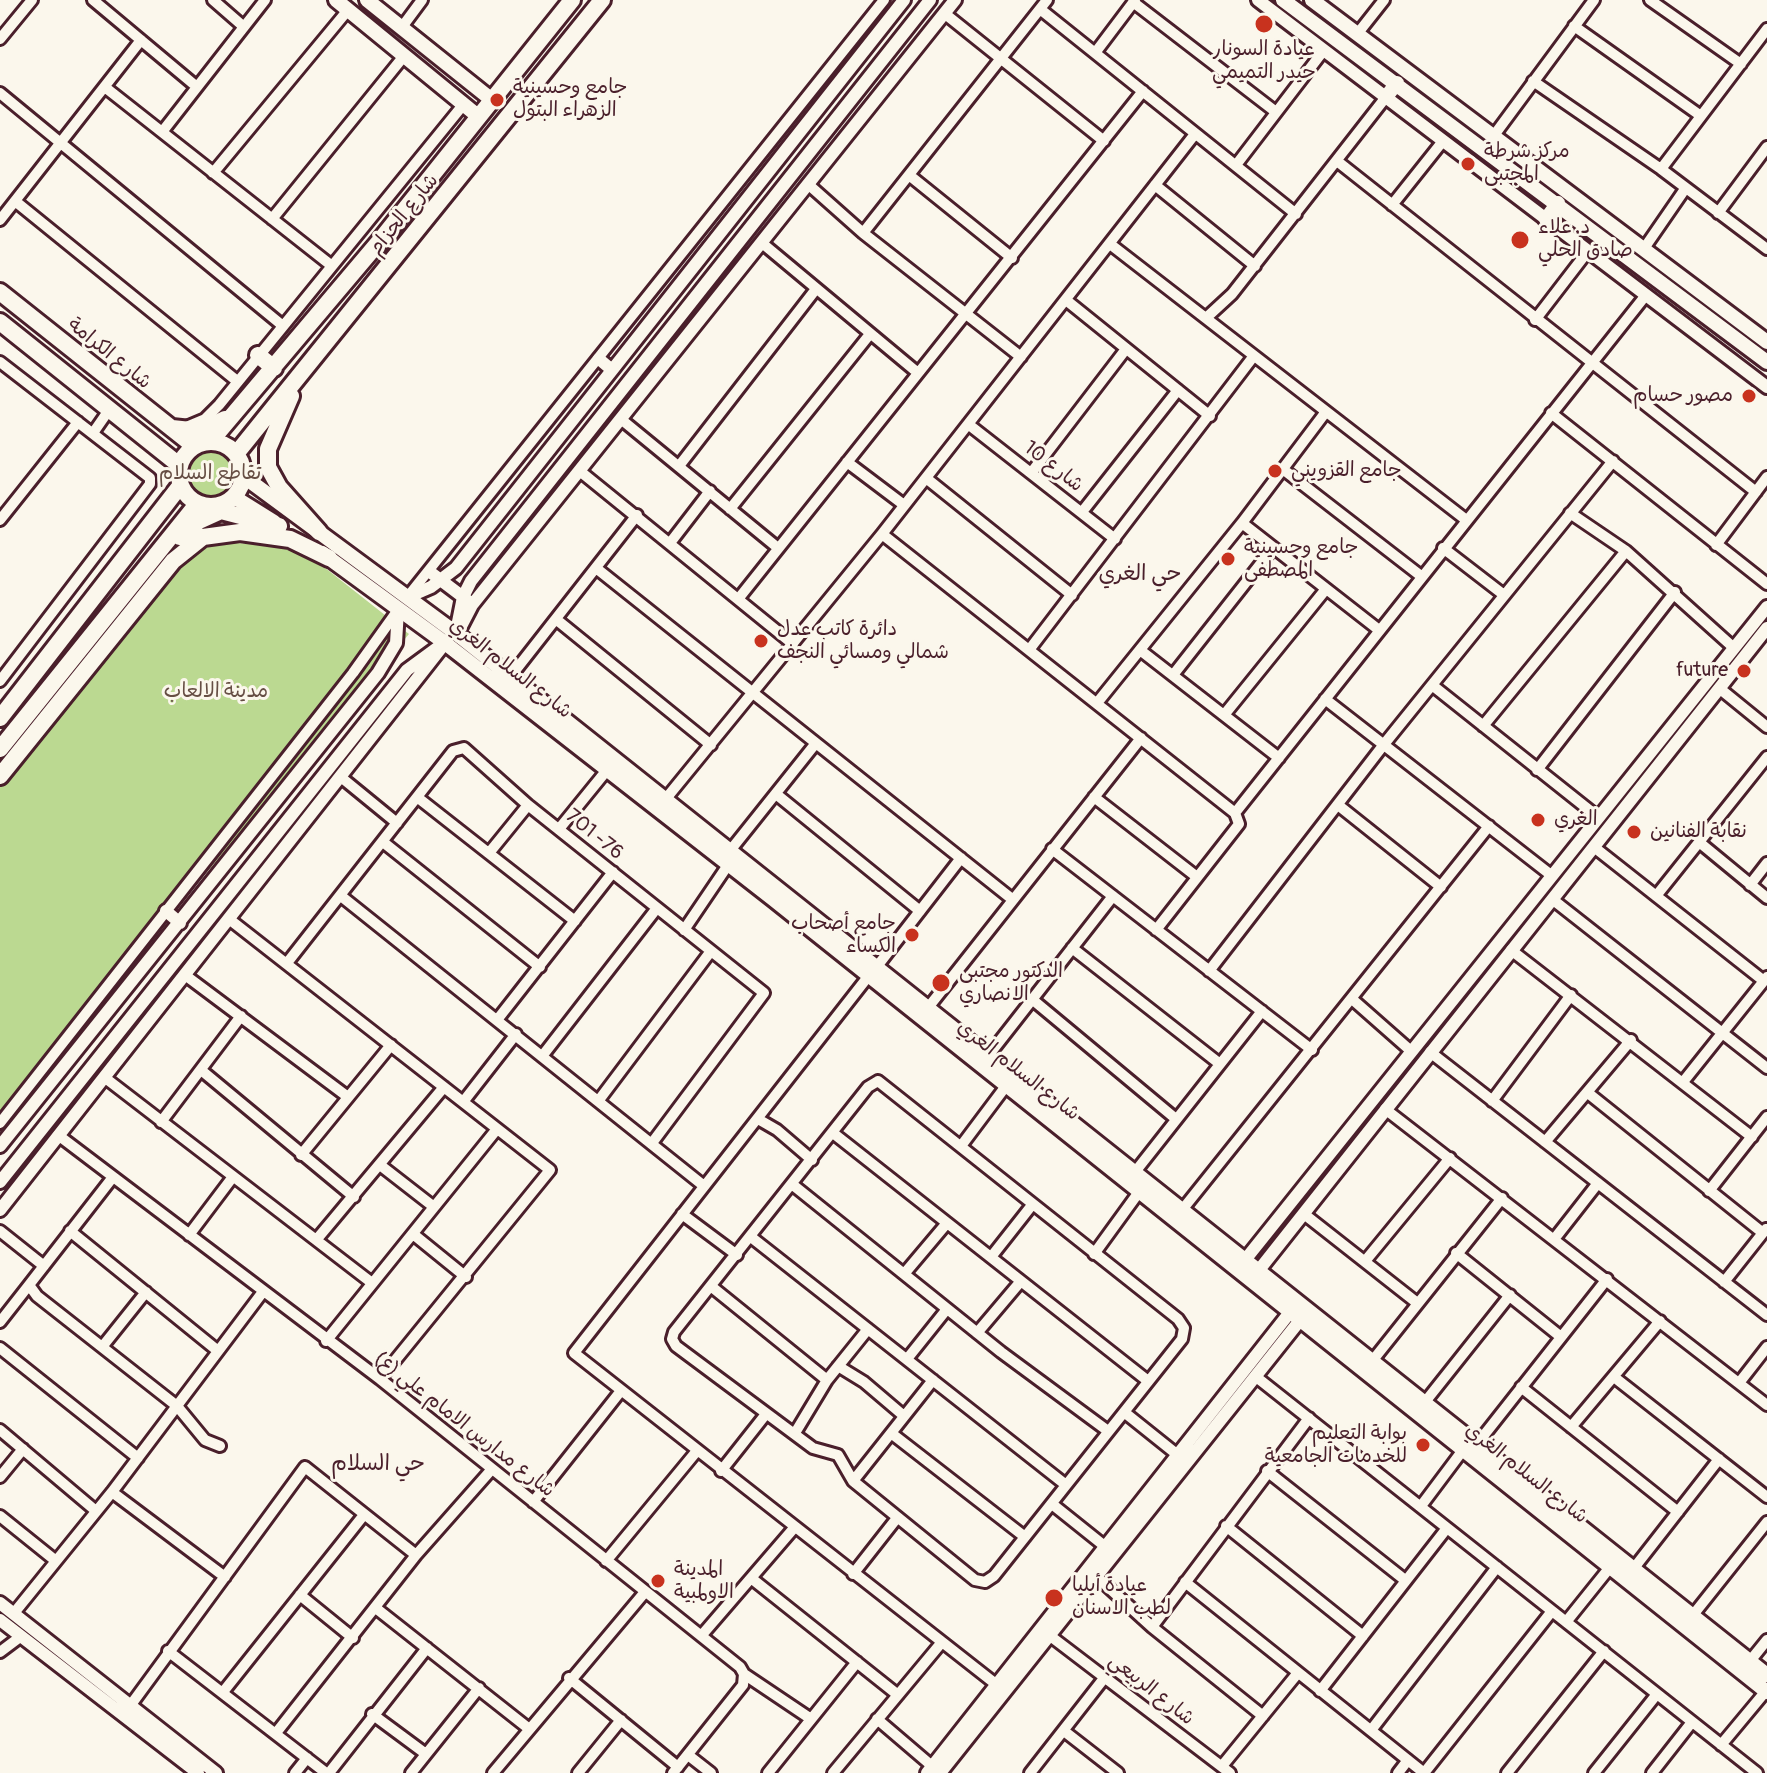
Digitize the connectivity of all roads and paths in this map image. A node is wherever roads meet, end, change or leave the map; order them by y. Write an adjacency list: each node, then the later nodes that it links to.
1 (32, 0): 29 (street)
2 (93, 0): 30 (street)
3 (213, 0): 25 (street)
4 (265, 0): 25 (street)
5 (336, 0): 22 (main road)
6 (367, 0): 26 (main road)
7 (422, 0): 26 (street)
8 (602, 0): 79 (main road, شارع الحزام)
9 (884, 0): 36 (street)
10 (904, 0): 38 (street)
11 (930, 0): 37 (street)
12 (955, 0): 23 (street)
13 (1258, 0): 31 (street)
14 (1312, 0): 28 (main road)
15 (1384, 0): 28 (street)
16 (1594, 0): 24 (street)
17 (1650, 0): 35 (street)
18 (568, 1): 47 (main road, شارع الحزام)
19 (1134, 1): 32 (street); 49 (street)
20 (1294, 3): 41 (main road)
21 (1044, 4): 32 (street); 34 (street)
22 (348, 10): 33 (main road); 62 (street)
23 (944, 13): 34 (street); 40 (street)
24 (1574, 26): 39 (street); 50 (street)
25 (244, 27): 42 (street)
26 (402, 27): 47 (main road)
27 (1767, 29): 35 (street)
28 (1358, 33): 54 (main road)
29 (0, 39)
30 (141, 40): 42 (street); 43 (street)
31 (1324, 50): 46 (street); 49 (street)
32 (1095, 53): 44 (street)
33 (404, 56): 48 (main road); 73 (street)
34 (1001, 59): 55 (street); 63 (street)
35 (1741, 64): 50 (street)
36 (829, 70): 38 (street); 107 (street)
37 (875, 70): 40 (street); 78 (street)
38 (841, 80): 76 (street)
39 (1533, 81): 54 (street); 61 (street)
40 (890, 82): 64 (street)
41 (1397, 83): 46 (main road); 69 (main road)
42 (197, 87): 52 (street)
43 (106, 88): 52 (street); 57 (street)
44 (1143, 91): 53 (street); 55 (street)
45 (0, 93): 57 (street)
46 (1386, 97): 56 (street); 59 (street)
47 (492, 100): 51 (main road, شارع الحزام)
48 (463, 105): 51 (main road); 88 (street)
49 (1276, 112): 60 (street)
50 (1701, 116): 61 (street)
51 (479, 117): 68 (main road, شارع الحزام)
52 (162, 132): 62 (street)
53 (1195, 134): 60 (street); 65 (street)
54 (1495, 134): 82 (main road)
55 (1104, 141): 86 (street)
56 (1443, 141): 70 (street); 74 (street)
57 (61, 144): 67 (street); 100 (street)
58 (1767, 147): 71 (street)
59 (1337, 161): 70 (street); 72 (street)
60 (1236, 165): 72 (street)
61 (1661, 169): 66 (street)
62 (213, 173): 73 (street)
63 (909, 175): 77 (street); 86 (street)
64 (809, 185): 77 (street); 80 (street)
65 (1155, 185): 81 (street); 89 (street)
66 (1685, 189): 71 (street); 82 (street)
67 (15, 201): 75 (street); 115 (street)
68 (411, 202): 79 (main road); 111 (main road, شارع الحزام)
69 (1558, 203): 74 (main road); 97 (main road)
70 (1392, 205): 98 (street)
71 (1718, 213): 83 (street)
72 (1296, 214): 89 (street)
73 (272, 219): 88 (street)
74 (1546, 219): 85 (street)
75 (0, 220)
76 (727, 224): 78 (street); 84 (street)
77 (863, 233): 95 (street)
78 (743, 237): 87 (street)
79 (408, 241): 114 (main road, شارع الحزام)
80 (762, 243): 90 (street); 119 (street)
81 (1110, 244): 93 (street); 96 (street)
82 (1645, 247): 94 (main road)
83 (1767, 249)
84 (706, 250): 87 (street); 112 (street)
85 (1588, 251): 92 (street); 98 (street)
86 (1012, 258): 95 (street)
87 (721, 265): 116 (street)
88 (332, 266): 100 (street)
89 (1255, 266): 96 (street)
90 (816, 289): 101 (street); 136 (street)
91 (0, 292): 128 (main road, شارع الكرامة)
92 (1646, 295): 110 (street); 117 (street)
93 (1066, 300): 103 (street); 105 (street)
94 (1719, 305): 97 (main road); 102 (main road)
95 (967, 315): 105 (street); 113 (street)
96 (1206, 318): 106 (street)
97 (1710, 318): 108 (main road)
98 (1535, 320): 110 (street)
99 (0, 322): 121 (main road)
100 (283, 326): 104 (street)
101 (870, 334): 113 (street); 150 (street)
102 (1767, 342)
103 (1126, 349): 118 (street); 139 (street)
104 (258, 355): 111 (main road); 115 (street)
105 (1021, 357): 127 (street)
106 (1253, 357): 122 (street); 124 (street)
107 (599, 359): 112 (street); 169 (street)
108 (1767, 362)
109 (0, 363): 126 (street)
110 (1590, 364): 123 (street); 145 (street)
111 (274, 368): 120 (main road, شارع الحزام)
112 (612, 370): 172 (street)
113 (918, 373): 134 (street)
114 (300, 375): 132 (main road, شارع الحزام); 158 (main road)
115 (237, 381): 128 (street)
116 (628, 383): 119 (street); 180 (street)
117 (1767, 387)
118 (1178, 390): 124 (street); 151 (street)
119 (643, 394): 125 (street)
120 (240, 409): 128 (main road); 130 (main road, شارع الحزام)
121 (109, 410): 129 (street); 131 (main road)
122 (1325, 413): 137 (street); 154 (street)
123 (1551, 413): 133 (street); 154 (street)
124 (1210, 416): 160 (street)
125 (622, 420): 136 (street); 138 (street)
126 (78, 422): 129 (street); 155 (street)
127 (968, 424): 139 (street, شارع 10); 142 (street)
128 (173, 429): 130 (main road, شارع الكرامة)
129 (93, 433): 193 (street)
130 (202, 444): 132 (main road); 135 (main road)
131 (155, 445): 135 (main road); 147 (main road)
132 (236, 454): 140 (main road)
133 (1613, 461): 152 (street); 162 (street)
134 (847, 462): 149 (street); 163 (street)
135 (179, 465): 143 (main road)
136 (679, 466): 144 (street)
137 (1284, 470): 156 (street); 170 (street)
138 (581, 472): 153 (street); 180 (street)
139 (1031, 473): 151 (street, شارع 10)
140 (243, 476): 146 (main road); 158 (main road, شارع السلام الغري)
141 (1767, 477): 145 (street)
142 (926, 478): 149 (street); 176 (street)
143 (180, 486): 147 (main road); 148 (main road)
144 (710, 491): 150 (street); 161 (street)
145 (1756, 492): 162 (street)
146 (234, 497): 148 (main road); 157 (main road, شارع السلام الغري)
147 (166, 504): 204 (main road)
148 (197, 504): 171 (main road)
149 (904, 505): 159 (street)
150 (730, 509): 163 (street)
151 (1082, 512): 160 (street, شارع 10)
152 (1570, 513): 166 (street); 177 (street)
153 (637, 515): 161 (street); 168 (street)
154 (1465, 519): 165 (street)
155 (0, 520)
156 (1242, 523): 164 (street); 190 (street)
157 (279, 526): 167 (main road, شارع السلام الغري); 171 (main road)
158 (319, 532): 178 (main road, شارع السلام الغري)
159 (882, 534): 187 (street); 189 (street)
160 (1115, 539): 176 (street)
161 (670, 543): 179 (street)
162 (1716, 545): 173 (street)
163 (778, 548): 179 (street)
164 (1273, 548): 174 (street); 191 (street)
165 (1443, 548): 170 (street); 177 (street)
166 (1626, 551): 175 (street); 205 (street)
167 (329, 558): 182 (main road, شارع السلام الغري); 201 (main road)
168 (596, 568): 183 (street); 196 (street)
169 (430, 572): 172 (street); 178 (street)
170 (1421, 576): 185 (street)
171 (134, 579): 203 (main road)
172 (441, 581): 178 (street); 180 (street)
173 (1767, 584)
174 (1326, 589): 185 (street); 202 (street)
175 (1675, 592): 188 (street); 217 (street)
176 (1072, 595): 189 (street)
177 (1504, 595): 194 (street)
178 (408, 597): 186 (main road, شارع السلام الغري)
179 (739, 598): 187 (street)
180 (468, 601): 186 (street)
181 (1767, 607): 188 (street)
182 (398, 610): 186 (main road, شارع السلام الغري); 197 (street); 251 (street)
183 (557, 620): 192 (street); 211 (street)
184 (1767, 628): 195 (street)
185 (1379, 630): 198 (street)
186 (451, 638): 192 (main road, شارع السلام الغري); 200 (street); 213 (main road, شارع السلام الغري); 219 (street)
187 (793, 644): 196 (street)
188 (1734, 648): 208 (street)
189 (1029, 650): 199 (street)
190 (1140, 650): 191 (street); 199 (street)
191 (1173, 675): 202 (street)
192 (511, 676): 213 (main road, شارع السلام الغري)
193 (0, 681)
194 (1432, 685): 205 (street); 210 (street)
195 (1719, 688): 206 (street); 208 (street)
196 (753, 693): 209 (street); 211 (street)
197 (358, 698): 200 (street); 255 (street)
198 (1325, 699): 210 (street); 215 (street)
199 (1097, 703): 207 (street)
200 (375, 710): 258 (street)
201 (50, 713): 203 (main road); 218 (main road)
202 (1224, 715): 215 (street)
203 (26, 716): 212 (main road)
204 (0, 718)
205 (1483, 726): 217 (street)
206 (1767, 727)
207 (1141, 738): 222 (street); 226 (street)
208 (1670, 739): 227 (street); 233 (street)
209 (816, 743): 220 (street); 236 (street)
210 (1385, 743): 225 (street); 229 (street)
211 (711, 745): 223 (street)
212 (0, 749)
213 (591, 749): 216 (main road, شارع السلام الغري); 223 (main road, شارع السلام الغري)
214 (1767, 757): 232 (street)
215 (1279, 758): 226 (street)
216 (607, 770): 230 (street); 237 (main road, شارع السلام الغري)
217 (1537, 770): 227 (street)
218 (0, 776)
219 (342, 778): 228 (street); 253 (street)
220 (776, 794): 237 (street); 252 (street)
221 (417, 797): 224 (street, 701 -76); 228 (street); 235 (street)
222 (1094, 797): 234 (street); 241 (street)
223 (664, 801): 237 (main road, شارع السلام الغري)
224 (528, 805): 230 (street, 701 -76); 235 (street)
225 (1338, 805): 243 (street); 265 (street)
226 (1235, 813): 241 (street)
227 (1598, 817): 240 (street)
228 (397, 823): 231 (street)
229 (1489, 826): 240 (street); 243 (street)
230 (559, 829): 239 (street, 701 -76)
231 (383, 842): 244 (street); 264 (street)
232 (1699, 842): 242 (street); 246 (street)
233 (1594, 847): 246 (street); 249 (street)
234 (1052, 849): 245 (street); 248 (street)
235 (489, 853): 254 (street)
236 (961, 858): 248 (street); 252 (street)
237 (728, 859): 256 (street); 266 (main road, شارع السلام الغري)
238 (1767, 863): 242 (street)
239 (613, 872): 250 (street, 701 -76); 254 (street)
240 (1551, 875): 269 (street)
241 (1197, 877): 257 (street)
242 (1750, 885): 247 (street)
243 (1441, 887): 272 (street)
244 (341, 896): 263 (street); 277 (street)
245 (1113, 896): 257 (street); 260 (street)
246 (1656, 896): 268 (street)
247 (1767, 898)
248 (1012, 899): 274 (street)
249 (1552, 899): 261 (street); 278 (street)
250 (657, 908): 256 (street, 701 -76); 285 (street)
251 (166, 911): 255 (street); 304 (street)
252 (920, 911): 266 (street)
253 (229, 919): 259 (street); 263 (street)
254 (575, 921): 264 (street)
255 (180, 923): 312 (street)
256 (684, 930): 262 (street, 701 -76)
257 (1156, 930): 265 (street)
258 (197, 936): 259 (street); 321 (street)
259 (209, 945): 267 (street)
260 (1072, 948): 273 (street); 287 (street)
261 (1511, 950): 270 (street); 271 (street)
262 (711, 951): 296 (street); 311 (street, 701 -76)
263 (287, 963): 281 (street)
264 (540, 967): 277 (street)
265 (1209, 971): 275 (street)
266 (871, 973): 274 (main road, شارع السلام الغري); 292 (main road, شارع السلام الغري); 301 (street)
267 (185, 975): 276 (street); 290 (street)
268 (1766, 979): 278 (street)
269 (1467, 984): 270 (street); 283 (street)
270 (1478, 993): 284 (street)
271 (1571, 995): 280 (street); 297 (street)
272 (1352, 999): 282 (street); 283 (street)
273 (1033, 1000): 286 (street); 302 (street)
274 (927, 1009): 286 (main road, شارع السلام الغري)
275 (1262, 1011): 282 (street); 287 (street)
276 (241, 1016): 289 (street); 295 (street)
277 (497, 1020): 279 (street)
278 (1722, 1033): 288 (street); 291 (street)
279 (516, 1034): 285 (street); 298 (street)
280 (1631, 1040): 291 (street); 294 (street)
281 (391, 1045): 293 (street); 295 (street)
282 (1312, 1050): 332 (street)
283 (1411, 1051): 348 (street)
284 (1430, 1052): 297 (street); 299 (street)
285 (543, 1055): 296 (street)
286 (988, 1056): 305 (main road, شارع السلام الغري)
287 (1220, 1064): 302 (street)
288 (1767, 1068)
289 (201, 1070): 303 (street); 314 (street)
290 (104, 1077): 303 (street); 308 (street)
291 (1683, 1082): 309 (street)
292 (1006, 1086): 305 (main road, شارع السلام الغري); 313 (street)
293 (444, 1087): 298 (street); 317 (street)
294 (1588, 1093): 310 (street); 325 (street)
295 (348, 1097): 314 (street)
296 (599, 1100): 311 (street)
297 (1492, 1101): 310 (street)
298 (463, 1102): 306 (street)
299 (1385, 1109): 315 (street); 334 (street)
300 (1767, 1117): 309 (street)
301 (758, 1119): 316 (street); 324 (street)
302 (1176, 1119): 318 (street)
303 (161, 1122): 320 (street)
304 (0, 1123)
305 (1062, 1123): 318 (main road, شارع السلام الغري); 326 (main road, شارع السلام الغري)
306 (497, 1129): 330 (street); 353 (street)
307 (833, 1133): 313 (street); 316 (street); 335 (street)
308 (58, 1135): 319 (street, شارع مدارس الامام علي (ع)); 331 (street)
309 (1752, 1137): 325 (street)
310 (1545, 1142): 322 (street)
311 (652, 1143): 324 (street)
312 (0, 1146)
313 (961, 1146): 329 (street)
314 (301, 1155): 327 (street)
315 (1450, 1158): 328 (street); 349 (street)
316 (812, 1160): 323 (street)
317 (380, 1165): 327 (street); 330 (street)
318 (1135, 1172): 332 (main road, شارع السلام الغري)
319 (113, 1177): 338 (street); 340 (street, شارع مدارس الامام علي (ع))
320 (232, 1178): 340 (street); 343 (street)
321 (0, 1182)
322 (1598, 1183): 342 (street); 356 (street)
323 (793, 1185): 341 (street); 352 (street)
324 (704, 1186): 333 (street)
325 (1709, 1191): 336 (street)
326 (1139, 1192): 345 (street); 365 (main road, شارع السلام الغري)
327 (354, 1197): 343 (street)
328 (1502, 1198): 342 (street); 344 (street)
329 (1032, 1205): 345 (street); 347 (street)
330 (434, 1207): 339 (street)
331 (0, 1210)
332 (1182, 1210): 348 (main road, شارع السلام الغري)
333 (682, 1214): 346 (street); 388 (street)
334 (1304, 1214): 349 (street); 351 (street)
335 (947, 1223): 347 (street); 352 (street)
336 (1765, 1230): 356 (street)
337 (0, 1231): 350 (street)
338 (70, 1231): 350 (street); 360 (street)
339 (413, 1234): 353 (street); 357 (street)
340 (189, 1235): 361 (street, شارع مدارس الامام علي (ع))
341 (751, 1237): 346 (street); 369 (street)
342 (1555, 1238): 354 (street)
343 (317, 1239): 357 (street)
344 (1456, 1253): 362 (street); 363 (street)
345 (1094, 1254): 385 (street)
346 (737, 1255): 359 (street)
347 (991, 1257): 355 (street)
348 (1245, 1260): 351 (main road, شارع السلام الغري)
349 (1366, 1260): 363 (street)
350 (44, 1266): 358 (street)
351 (1259, 1270): 378 (main road, شارع السلام الغري)
352 (904, 1274): 364 (street)
353 (466, 1277): 382 (street)
354 (1607, 1279): 367 (street); 371 (street)
355 (1021, 1281): 370 (street); 385 (street)
356 (1724, 1282): 366 (street)
357 (372, 1283): 372 (street)
358 (29, 1285): 368 (street); 373 (street)
359 (712, 1287): 383 (street); 393 (street)
360 (146, 1292): 373 (street); 376 (street)
361 (262, 1293): 372 (street, شارع مدارس الامام علي (ع)); 376 (street)
362 (1510, 1295): 371 (street); 389 (street)
363 (1416, 1302): 378 (street)
364 (947, 1309): 370 (street); 377 (street)
365 (1296, 1315): 380 (street); 399 (main road, شارع السلام الغري); 406 (street)
366 (1767, 1315)
367 (1660, 1321): 381 (street); 386 (street)
368 (0, 1322)
369 (868, 1329): 377 (street); 379 (street)
370 (977, 1333): 398 (street)
371 (1561, 1337): 387 (street)
372 (326, 1341): 382 (street, شارع مدارس الامام علي (ع))
373 (102, 1347): 391 (street)
374 (1767, 1347): 386 (street)
375 (0, 1348): 407 (street)
376 (218, 1351): 391 (street)
377 (907, 1359): 384 (street)
378 (1373, 1360): 389 (main road, شارع السلام الغري)
379 (838, 1366): 383 (street); 394 (street)
380 (1255, 1376): 395 (street); 439 (street)
381 (1614, 1377): 396 (street); 408 (street)
382 (380, 1379): 409 (street, شارع مدارس الامام علي (ع))
383 (827, 1380): 400 (street)
384 (933, 1380): 394 (street); 414 (street)
385 (1148, 1381): 392 (street)
386 (1739, 1383): 390 (street)
387 (1521, 1387): 396 (street); 403 (street)
388 (620, 1392): 405 (street); 417 (street)
389 (1425, 1402): 399 (main road, شارع السلام الغري)
390 (1767, 1405)
391 (177, 1406): 402 (street); 407 (street)
392 (1124, 1412): 398 (street); 406 (street)
393 (766, 1414): 400 (street); 410 (street)
394 (904, 1416): 401 (street)
395 (1309, 1418): 411 (street); 419 (street)
396 (1571, 1427): 421 (street)
397 (0, 1430): 404 (street)
398 (1108, 1431): 414 (street)
399 (1451, 1431): 403 (main road, شارع السلام الغري)
400 (795, 1433): 413 (street)
401 (891, 1433): 413 (street); 429 (street)
402 (220, 1446)
403 (1470, 1447): 419 (street); 434 (main road, شارع السلام الغري); 436 (main road, شارع السلام الغري)
404 (23, 1449): 412 (street); 420 (street)
405 (696, 1452): 410 (street); 433 (street)
406 (1179, 1456): 430 (street)
407 (138, 1458): 415 (street)
408 (1719, 1459): 416 (street); 421 (street)
409 (492, 1469): 417 (street, شارع مدارس الامام علي (ع)); 431 (street)
410 (721, 1471): 427 (street)
411 (1267, 1471): 426 (street); 441 (street)
412 (0, 1477)
413 (853, 1481): 424 (street)
414 (1066, 1485): 418 (street)
415 (112, 1492): 420 (street); 438 (street)
416 (1767, 1497)
417 (533, 1502): 433 (street, شارع مدارس الامام علي (ع))
418 (1052, 1504): 429 (street); 430 (street)
419 (1421, 1506): 428 (street)
420 (96, 1511): 432 (street)
421 (1678, 1512): 436 (street)
422 (0, 1516): 432 (street)
423 (363, 1516): 431 (street); 438 (street); 444 (street)
424 (897, 1518): 429 (street); 437 (street)
425 (1767, 1522): 449 (street)
426 (1226, 1526): 442 (street); 455 (street)
427 (794, 1528): 437 (street); 440 (street)
428 (1447, 1528): 435 (street); 441 (street)
429 (1025, 1537)
430 (1107, 1548): 464 (street)
431 (416, 1555): 446 (street)
432 (56, 1561): 448 (street)
433 (606, 1561): 443 (street, شارع مدارس الامام علي (ع))
434 (1611, 1566): 451 (street); 475 (main road, شارع السلام الغري)
435 (1497, 1567): 447 (street); 487 (street)
436 (1634, 1568): 449 (main road, شارع السلام الغري)
437 (853, 1574): 459 (street)
438 (225, 1577): 461 (street)
439 (1097, 1577): 452 (street); 453 (street)
440 (751, 1578): 454 (street); 466 (street)
441 (1405, 1580): 455 (street)
442 (1185, 1582): 452 (street); 468 (street)
443 (645, 1592): 454 (street, شارع مدارس الامام علي (ع)); 471 (street)
444 (300, 1595): 457 (street); 476 (street)
445 (0, 1603): 448 (street)
446 (377, 1609): 457 (street); 460 (street)
447 (1552, 1611): 451 (street); 512 (street)
448 (14, 1613): 479 (street)
449 (1693, 1615): 465 (main road, شارع السلام الغري)
450 (0, 1620): 456 (street)
451 (1566, 1622): 462 (street)
452 (1152, 1627): 481 (street)
453 (1049, 1635): 464 (street); 470 (street, شارع الربيعي)
454 (701, 1636): 467 (street, شارع مدارس الامام علي (ع))
455 (1363, 1636): 474 (street)
456 (20, 1637): 463 (street); 500 (street)
457 (353, 1638): 489 (street)
458 (1767, 1640): 465 (street)
459 (942, 1642): 472 (street); 478 (street)
460 (427, 1648): 473 (street); 480 (street)
461 (168, 1651): 476 (street); 479 (street)
462 (1604, 1651): 477 (street); 513 (street)
463 (0, 1652)
464 (1024, 1659): 472 (street); 497 (street)
465 (1750, 1661): 469 (main road, شارع السلام الغري)
466 (857, 1662): 478 (street); 482 (street)
467 (744, 1674): 482 (street, شارع مدارس الامام علي (ع)); 492 (street)
468 (1297, 1674): 474 (street); 481 (street)
469 (1767, 1675)
470 (1105, 1677): 488 (street); 496 (street, شارع الربيعي)
471 (569, 1678): 484 (street); 486 (street)
472 (997, 1685): 497 (street)
473 (479, 1688): 486 (street); 491 (street)
474 (1320, 1691): 487 (street)
475 (1766, 1691): 490 (street)
476 (223, 1692): 489 (street)
477 (1657, 1694): 485 (street); 514 (street)
478 (898, 1695): 483 (street)
479 (130, 1706): 501 (street)
480 (372, 1714): 491 (street); 503 (street)
481 (1263, 1716): 496 (street)
482 (811, 1719): 507 (street)
483 (877, 1719): 497 (street); 508 (street)
484 (621, 1720): 495 (street); 505 (street)
485 (1692, 1722): 490 (street); 515 (street)
486 (528, 1728): 499 (street)
487 (1372, 1729): 494 (street)
488 (1064, 1731): 509 (street); 510 (street)
489 (276, 1733): 493 (street)
490 (1721, 1745): 498 (street)
491 (426, 1754): 504 (street)
492 (688, 1755): 495 (street); 506 (street)
493 (307, 1758): 502 (street); 503 (street)
494 (1408, 1760): 511 (street); 512 (street)
495 (676, 1770)
496 (1226, 1770)
497 (933, 1771)
498 (1751, 1771)
499 (496, 1772)
500 (198, 1773)
501 (216, 1773)
502 (295, 1773)
503 (327, 1773)
504 (411, 1773)
505 (578, 1773)
506 (711, 1773)
507 (768, 1773)
508 (833, 1773)
509 (1030, 1773)
510 (1118, 1773)
511 (1398, 1773)
512 (1424, 1773)
513 (1507, 1773)
514 (1594, 1773)
515 (1652, 1773)

